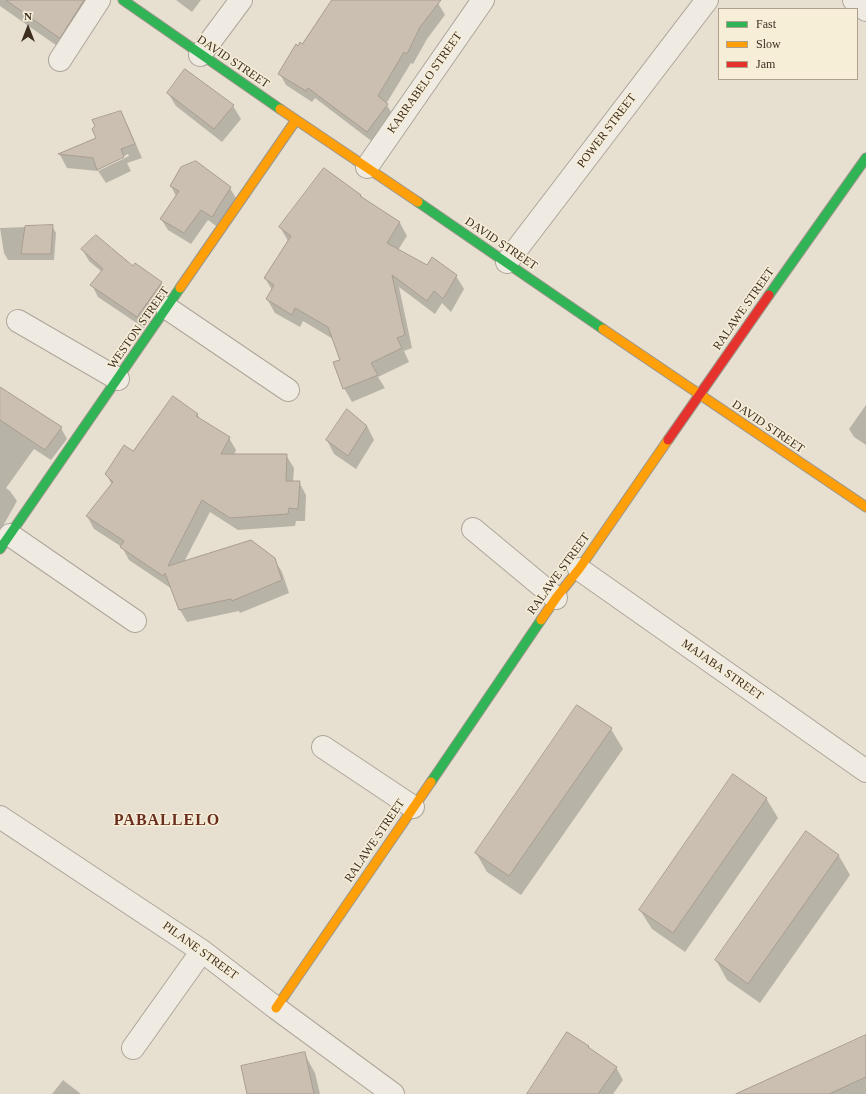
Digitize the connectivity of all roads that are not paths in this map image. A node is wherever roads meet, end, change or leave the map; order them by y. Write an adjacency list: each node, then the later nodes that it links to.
1 (99, 0): 9 (street)
2 (123, 0): 8 (street, DAVID STREET)
3 (241, 0): 8 (street)
4 (483, 0): 12 (street, KARRABELO STREET)
5 (707, 0): 13 (street, POWER STREET)
6 (854, 0): 7 (street)
7 (866, 10)
8 (200, 55): 10 (street, DAVID STREET)
9 (60, 60)
10 (296, 120): 12 (street, DAVID STREET); 14 (street, WESTON STREET)
11 (866, 158): 18 (street, RALAWE STREET)
12 (367, 166): 13 (street, DAVID STREET)
13 (507, 262): 18 (street, DAVID STREET)
14 (167, 308): 16 (street, WESTON STREET); 17 (street)
15 (18, 321): 16 (street)
16 (118, 379): 21 (street, WESTON STREET)
17 (288, 390)
18 (698, 395): 19 (street, DAVID STREET); 22 (street, RALAWE STREET)
19 (866, 507)
20 (473, 528): 23 (street)
21 (5, 542): 24 (street)
22 (579, 570): 23 (street, RALAWE STREET); 26 (street, MAJABA STREET)
23 (556, 598): 27 (street, RALAWE STREET)
24 (135, 621)
25 (323, 747): 27 (street)
26 (866, 770)
27 (413, 807): 30 (street, RALAWE STREET)
28 (0, 817): 29 (street, PILANE STREET)
29 (202, 951): 30 (street, PILANE STREET); 31 (street)
30 (276, 1008): 32 (street, PILANE STREET)
31 (133, 1048)
32 (393, 1094)

